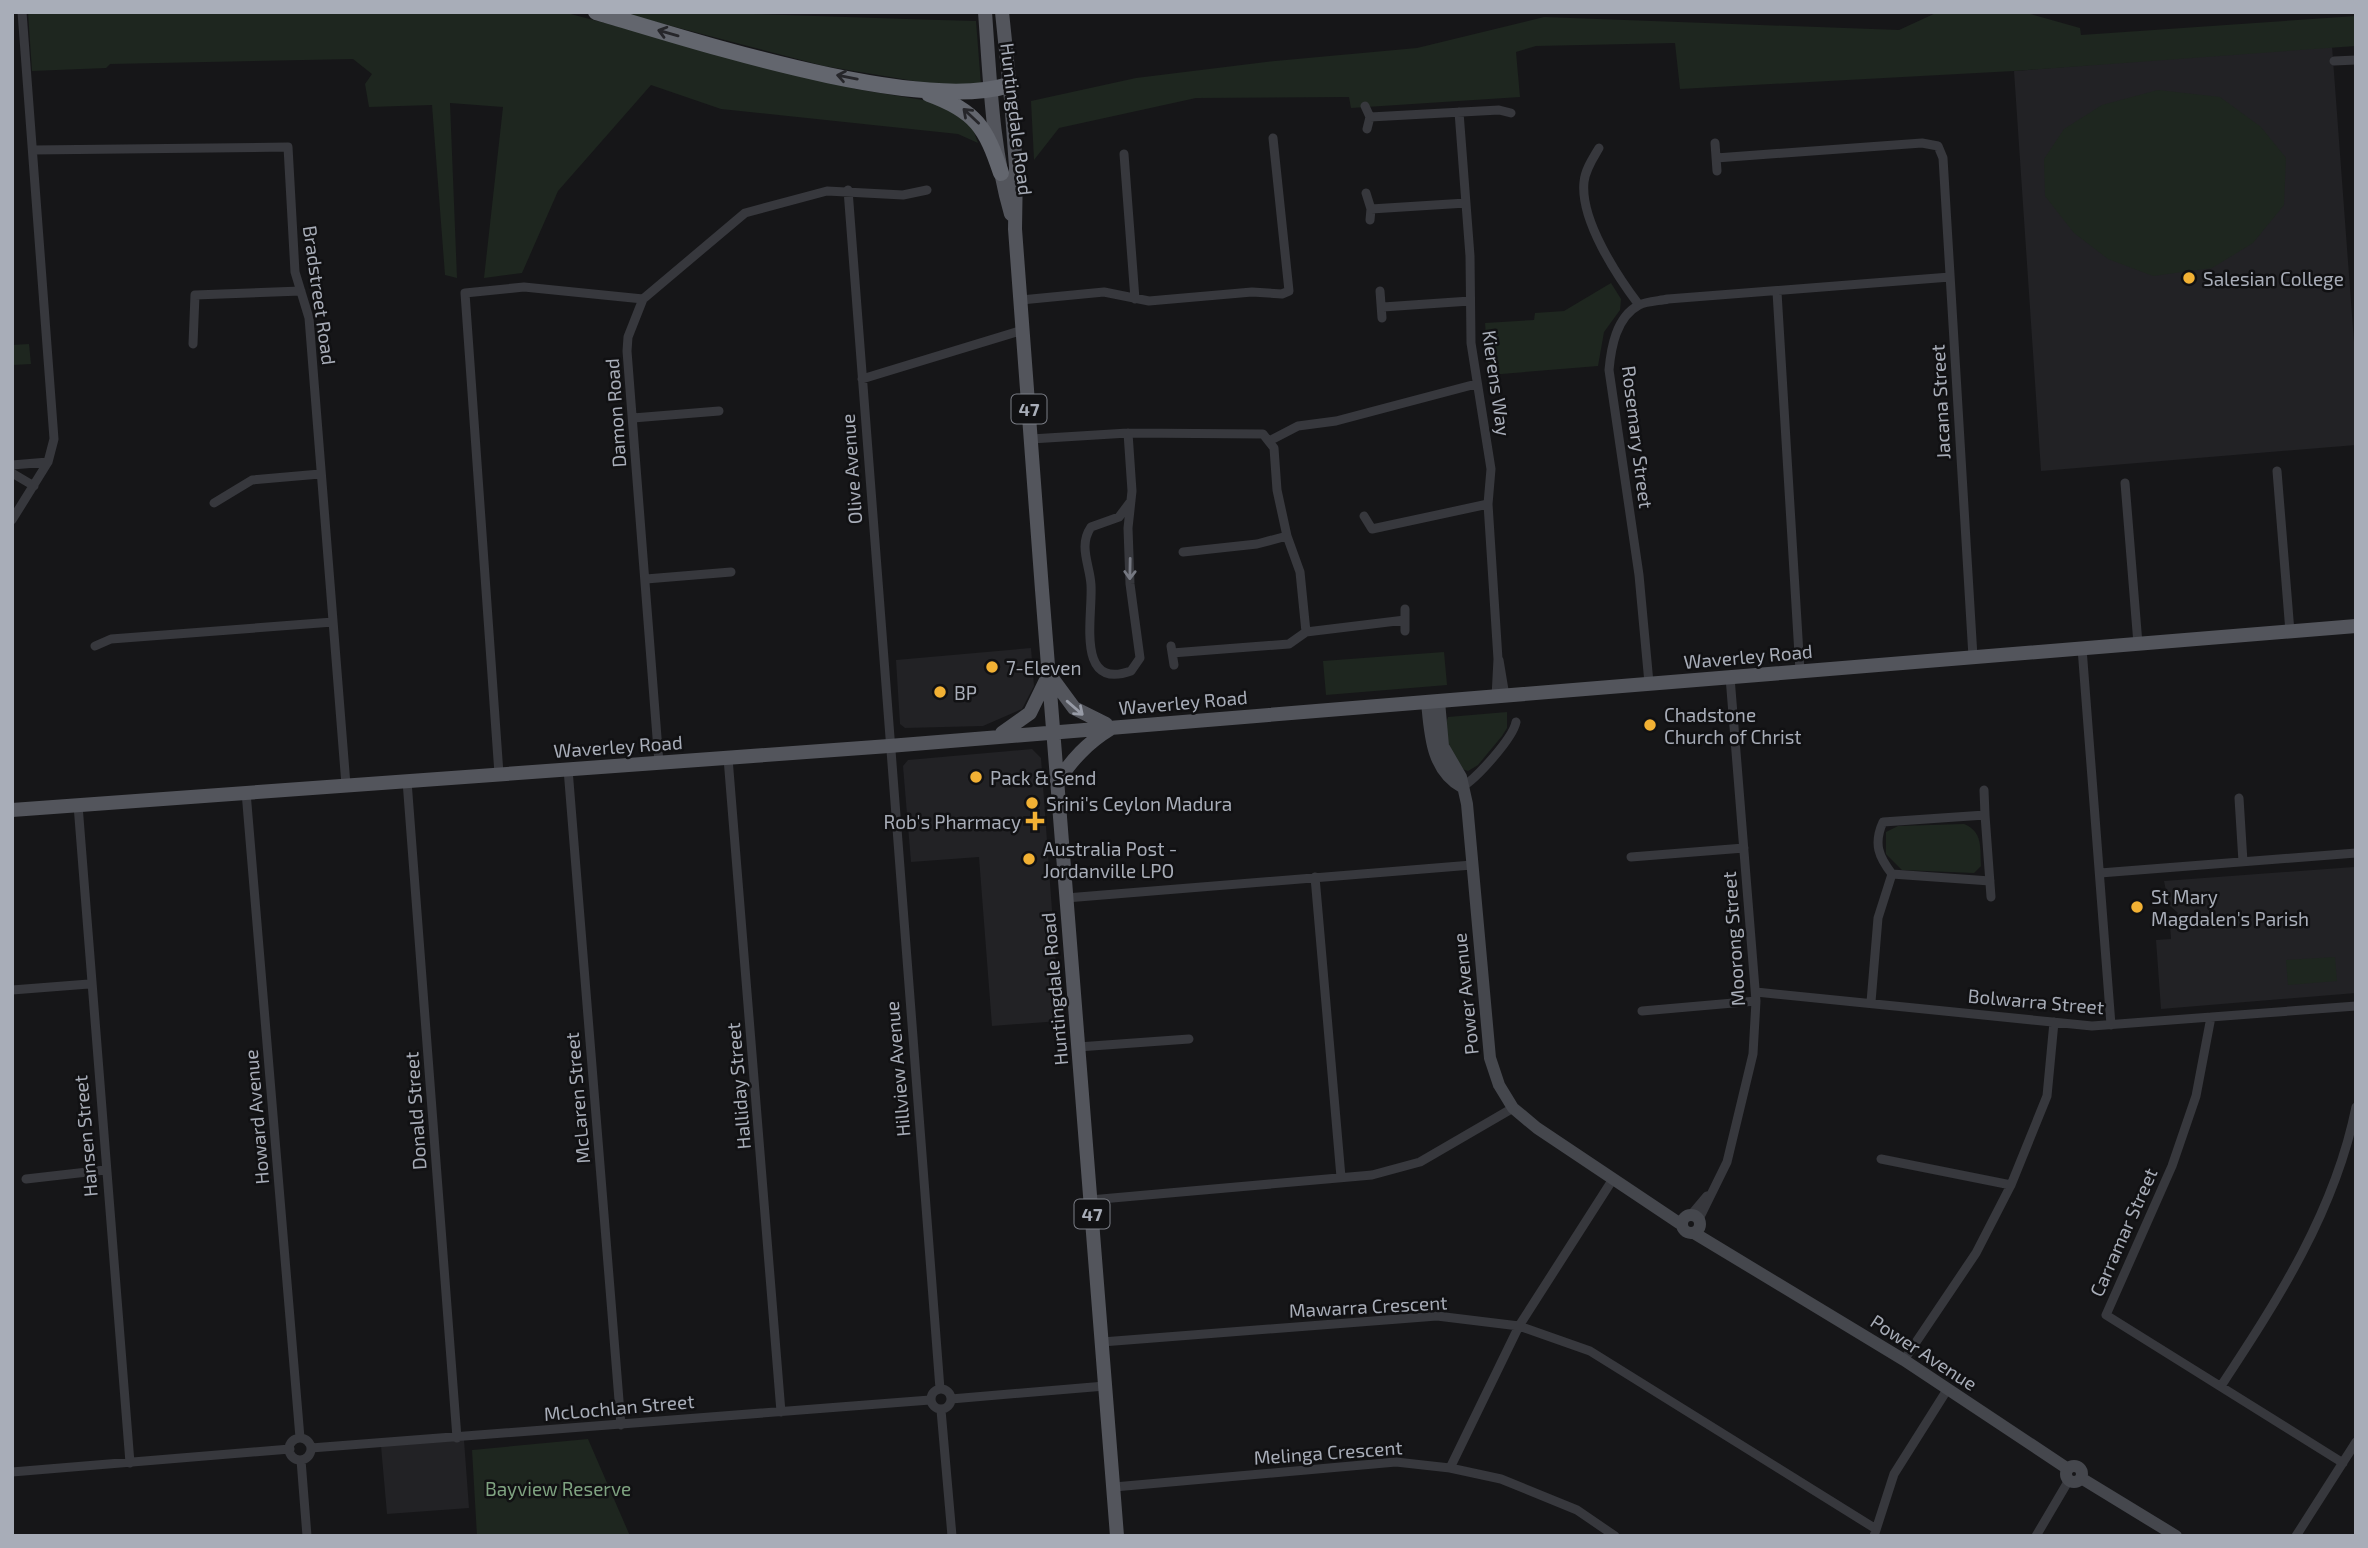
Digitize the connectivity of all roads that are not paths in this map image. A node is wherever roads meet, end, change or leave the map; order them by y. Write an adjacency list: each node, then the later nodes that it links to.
1 (22, 12): 18 (street)
2 (596, 12): 8 (highway, one-way to 2)
3 (985, 12): 9 (main road, Huntingdale Road / 47)
4 (1002, 12): 7 (main road, Huntingdale Road / 47)
5 (2356, 60): 6 (street)
6 (2333, 61)
7 (1009, 85): 9 (highway); 29 (main road, Huntingdale Road / 47)
8 (914, 89): 9 (highway); 22 (highway, one-way to 8)
9 (991, 91): 22 (main road, Huntingdale Road / 47)
10 (1365, 106): 13 (street)
11 (1459, 112): 12 (street); 13 (street); 26 (street, Kierens Way)
12 (1511, 113)
13 (1370, 117): 14 (street)
14 (1367, 129)
15 (1273, 138): 35 (street)
16 (1715, 143): 20 (street)
17 (1599, 148): 38 (street)
18 (33, 150): 32 (street, Bradstreet Road); 50 (street)
19 (1124, 154): 35 (street)
20 (1716, 158): 21 (street); 30 (street, Jacana Street)
21 (1717, 171)
22 (1001, 173): 29 (main road, Huntingdale Road / 47)
23 (848, 190): 24 (street, Damon Road); 34 (street, Damon Road); 43 (street, Olive Avenue)
24 (928, 190)
25 (1366, 193): 27 (street)
26 (1466, 203): 27 (street); 37 (street, Kierens Way)
27 (1371, 209): 28 (street)
28 (1370, 220)
29 (1015, 229): 36 (main road, Huntingdale Road / 47)
30 (1950, 277): 33 (street); 74 (street, Jacana Street)
31 (1380, 290): 39 (street)
32 (301, 291): 42 (street); 54 (street, Bradstreet Road)
33 (1777, 292): 38 (street); 76 (street)
34 (643, 299): 46 (street, Damon Road); 90 (street)
35 (1135, 299): 36 (street)
36 (1021, 300): 41 (main road, Huntingdale Road / 47)
37 (1470, 301): 39 (street); 44 (street, Kierens Way)
38 (1639, 305): 79 (street, Rosemary Street)
39 (1383, 307): 40 (street)
40 (1382, 318)
41 (1023, 330): 43 (street); 48 (main road, Huntingdale Road / 47)
42 (192, 344)
43 (862, 379): 86 (street, Olive Avenue)
44 (1476, 384): 49 (street); 59 (street, Kierens Way)
45 (719, 411): 46 (street)
46 (633, 418): 65 (street, Damon Road)
47 (1128, 433): 48 (street); 49 (street); 57 (street)
48 (1031, 439): 77 (main road, Huntingdale Road / 47)
49 (1271, 440): 62 (street)
50 (48, 462): 51 (street); 56 (street)
51 (12, 465)
52 (2277, 471): 70 (street)
53 (12, 473): 56 (street)
54 (320, 474): 58 (street); 66 (street, Bradstreet Road)
55 (2125, 483): 71 (street)
56 (34, 486): 61 (street)
57 (1131, 501): 57 (street, one-way to 57)
58 (214, 503)
59 (1488, 504): 60 (street); 80 (street, Kierens Way)
60 (1364, 516)
61 (12, 520)
62 (1287, 536): 63 (street); 69 (street)
63 (1183, 552)
64 (732, 572): 65 (street)
65 (646, 579): 88 (street, Damon Road)
66 (333, 622): 72 (street); 93 (street, Bradstreet Road)
67 (2356, 626): 70 (main road, Waverley Road)
68 (1405, 631): 69 (street)
69 (1306, 632): 75 (street)
70 (2290, 632): 71 (main road, Waverley Road)
71 (2138, 644): 73 (main road, Waverley Road)
72 (95, 646)
73 (2082, 648): 74 (main road, Waverley Road); 106 (street)
74 (1973, 657): 76 (main road, Waverley Road)
75 (1174, 665)
76 (1800, 671): 78 (main road, Waverley Road)
77 (1049, 673): 83 (main road, one-way to 83); 84 (main road, Huntingdale Road / 47); 85 (main road)
78 (1730, 677): 79 (main road, Waverley Road); 101 (street, Moorong Street)
79 (1649, 683): 80 (main road, Waverley Road)
80 (1500, 696): 81 (main road, Waverley Road)
81 (1433, 702): 83 (main road, Waverley Road); 94 (street, Power Avenue)
82 (1516, 722): 94 (street)
83 (1114, 727): 84 (main road, Waverley Road); 92 (main road)
84 (1053, 732): 85 (main road, Waverley Road); 92 (main road, Huntingdale Road / 47)
85 (998, 736): 86 (main road, Waverley Road)
86 (889, 746): 87 (main road, Waverley Road); 138 (street, Hillview Avenue)
87 (729, 758): 88 (main road, Waverley Road); 143 (street, Halliday Street)
88 (659, 763): 89 (main road, Waverley Road)
89 (568, 769): 90 (main road, Waverley Road); 144 (street, McLaren Street)
90 (499, 774): 91 (main road, Waverley Road)
91 (407, 781): 93 (main road, Waverley Road); 146 (street, Donald Street)
92 (1057, 782): 111 (main road, Huntingdale Road / 47)
93 (346, 785): 96 (main road, Waverley Road)
94 (1462, 787): 105 (street, Power Avenue)
95 (1984, 790): 100 (street)
96 (246, 792): 98 (main road, Waverley Road); 145 (street, Howard Avenue)
97 (2239, 798): 104 (street)
98 (78, 805): 99 (main road, Waverley Road); 112 (street, Hansen Street)
99 (12, 810)
100 (1985, 815): 107 (street); 109 (street)
101 (1744, 848): 103 (street); 114 (street, Moorong Street)
102 (2356, 853): 104 (street)
103 (1631, 857)
104 (2243, 862): 106 (street)
105 (1472, 865): 108 (street); 124 (street, Power Avenue)
106 (2100, 873): 120 (street)
107 (1892, 874): 109 (street); 115 (street)
108 (1315, 877): 111 (street); 127 (street)
109 (1990, 881): 110 (street)
110 (1991, 897)
111 (1066, 898): 122 (main road, Huntingdale Road / 47)
112 (89, 984): 113 (street); 126 (street, Hansen Street)
113 (12, 990)
114 (1756, 997): 115 (street, Bolwarra Street); 117 (street, Bolwarra Street); 132 (street, Moorong Street)
115 (1871, 1002): 119 (street, Bolwarra Street)
116 (2356, 1006): 118 (street, Bolwarra Street)
117 (1642, 1011)
118 (2211, 1017): 120 (street, Bolwarra Street); 137 (street, Carramar Street)
119 (2054, 1022): 120 (street, Bolwarra Street); 130 (street)
120 (2111, 1025)
121 (1189, 1038): 122 (street)
122 (1078, 1047): 131 (main road, Huntingdale Road / 47)
123 (2356, 1107): 137 (street)
124 (1513, 1108): 127 (street); 129 (street, Power Avenue)
125 (1881, 1159): 130 (street)
126 (105, 1170): 128 (street); 151 (street, Hansen Street)
127 (1341, 1177): 131 (street)
128 (26, 1179)
129 (1614, 1179): 132 (street, Power Avenue); 133 (street)
130 (2011, 1185): 135 (street)
131 (1090, 1200): 134 (main road, Huntingdale Road / 47)
132 (1692, 1222): 135 (street, Power Avenue)
133 (1519, 1326): 134 (street, Mawarra Crescent); 153 (street); 157 (street, Mawarra Crescent)
134 (1102, 1342): 136 (main road, Huntingdale Road / 47)
135 (1904, 1360): 139 (street, Power Avenue)
136 (1105, 1386): 140 (street); 156 (main road, Huntingdale Road / 47)
137 (2221, 1386): 152 (street, Carramar Street)
138 (940, 1389): 140 (street); 141 (street)
139 (1947, 1390): 155 (street, Power Avenue); 157 (street)
140 (951, 1399): 142 (street)
141 (930, 1400): 142 (street); 143 (street, McLochlan Street)
142 (942, 1410): 159 (street)
143 (781, 1412): 144 (street, McLochlan Street)
144 (621, 1425): 146 (street, McLochlan Street)
145 (300, 1438): 148 (street); 149 (street)
146 (457, 1438): 148 (street, McLochlan Street)
147 (2356, 1442): 152 (street)
148 (311, 1448): 150 (street)
149 (290, 1449): 150 (street); 151 (street)
150 (301, 1460): 158 (street)
151 (130, 1463): 154 (street)
152 (2343, 1463): 164 (street)
153 (1450, 1468): 156 (street, Melinga Crescent); 161 (street, Melinga Crescent)
154 (12, 1472)
155 (2073, 1476): 162 (street); 163 (street, Power Avenue)
156 (1114, 1487): 160 (main road, Huntingdale Road / 47)
157 (1875, 1532)
158 (307, 1536)
159 (952, 1536)
160 (1117, 1536)
161 (1615, 1536)
162 (2036, 1536)
163 (2176, 1536)
164 (2296, 1536)

